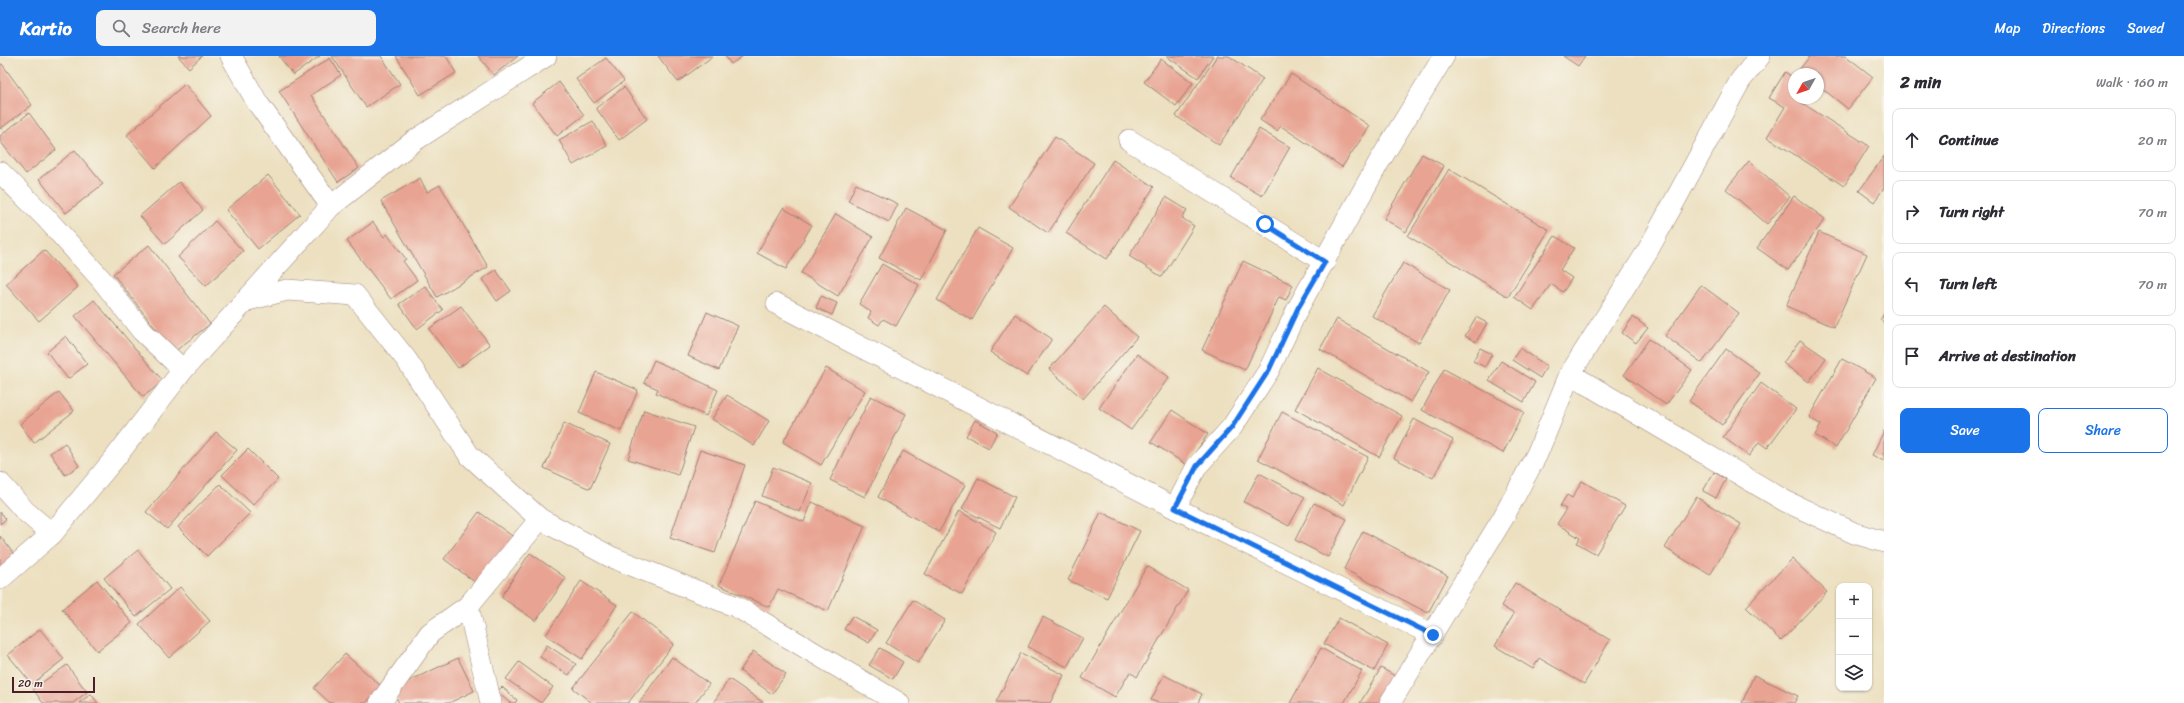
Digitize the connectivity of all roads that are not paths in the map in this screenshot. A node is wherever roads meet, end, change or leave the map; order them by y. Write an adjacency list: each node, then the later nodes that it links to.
1 (231, 56): 7 (street)
2 (546, 56): 7 (street)
3 (1444, 56): 8 (street)
4 (1760, 56): 12 (street)
5 (1129, 140): 8 (street)
6 (0, 172): 11 (street)
7 (331, 206): 9 (street)
8 (1325, 262): 14 (street)
9 (248, 300): 11 (street); 15 (street)
10 (777, 304): 14 (street)
11 (183, 370): 16 (street)
12 (1570, 374): 17 (street); 20 (street)
13 (0, 483): 16 (street)
14 (1175, 508): 20 (street)
15 (540, 518): 19 (street); 23 (street)
16 (52, 534): 18 (street)
17 (1884, 542)
18 (0, 579)
19 (468, 606): 21 (street); 22 (street)
20 (1433, 635): 24 (street)
21 (380, 703)
22 (491, 703)
23 (899, 703)
24 (1390, 703)

